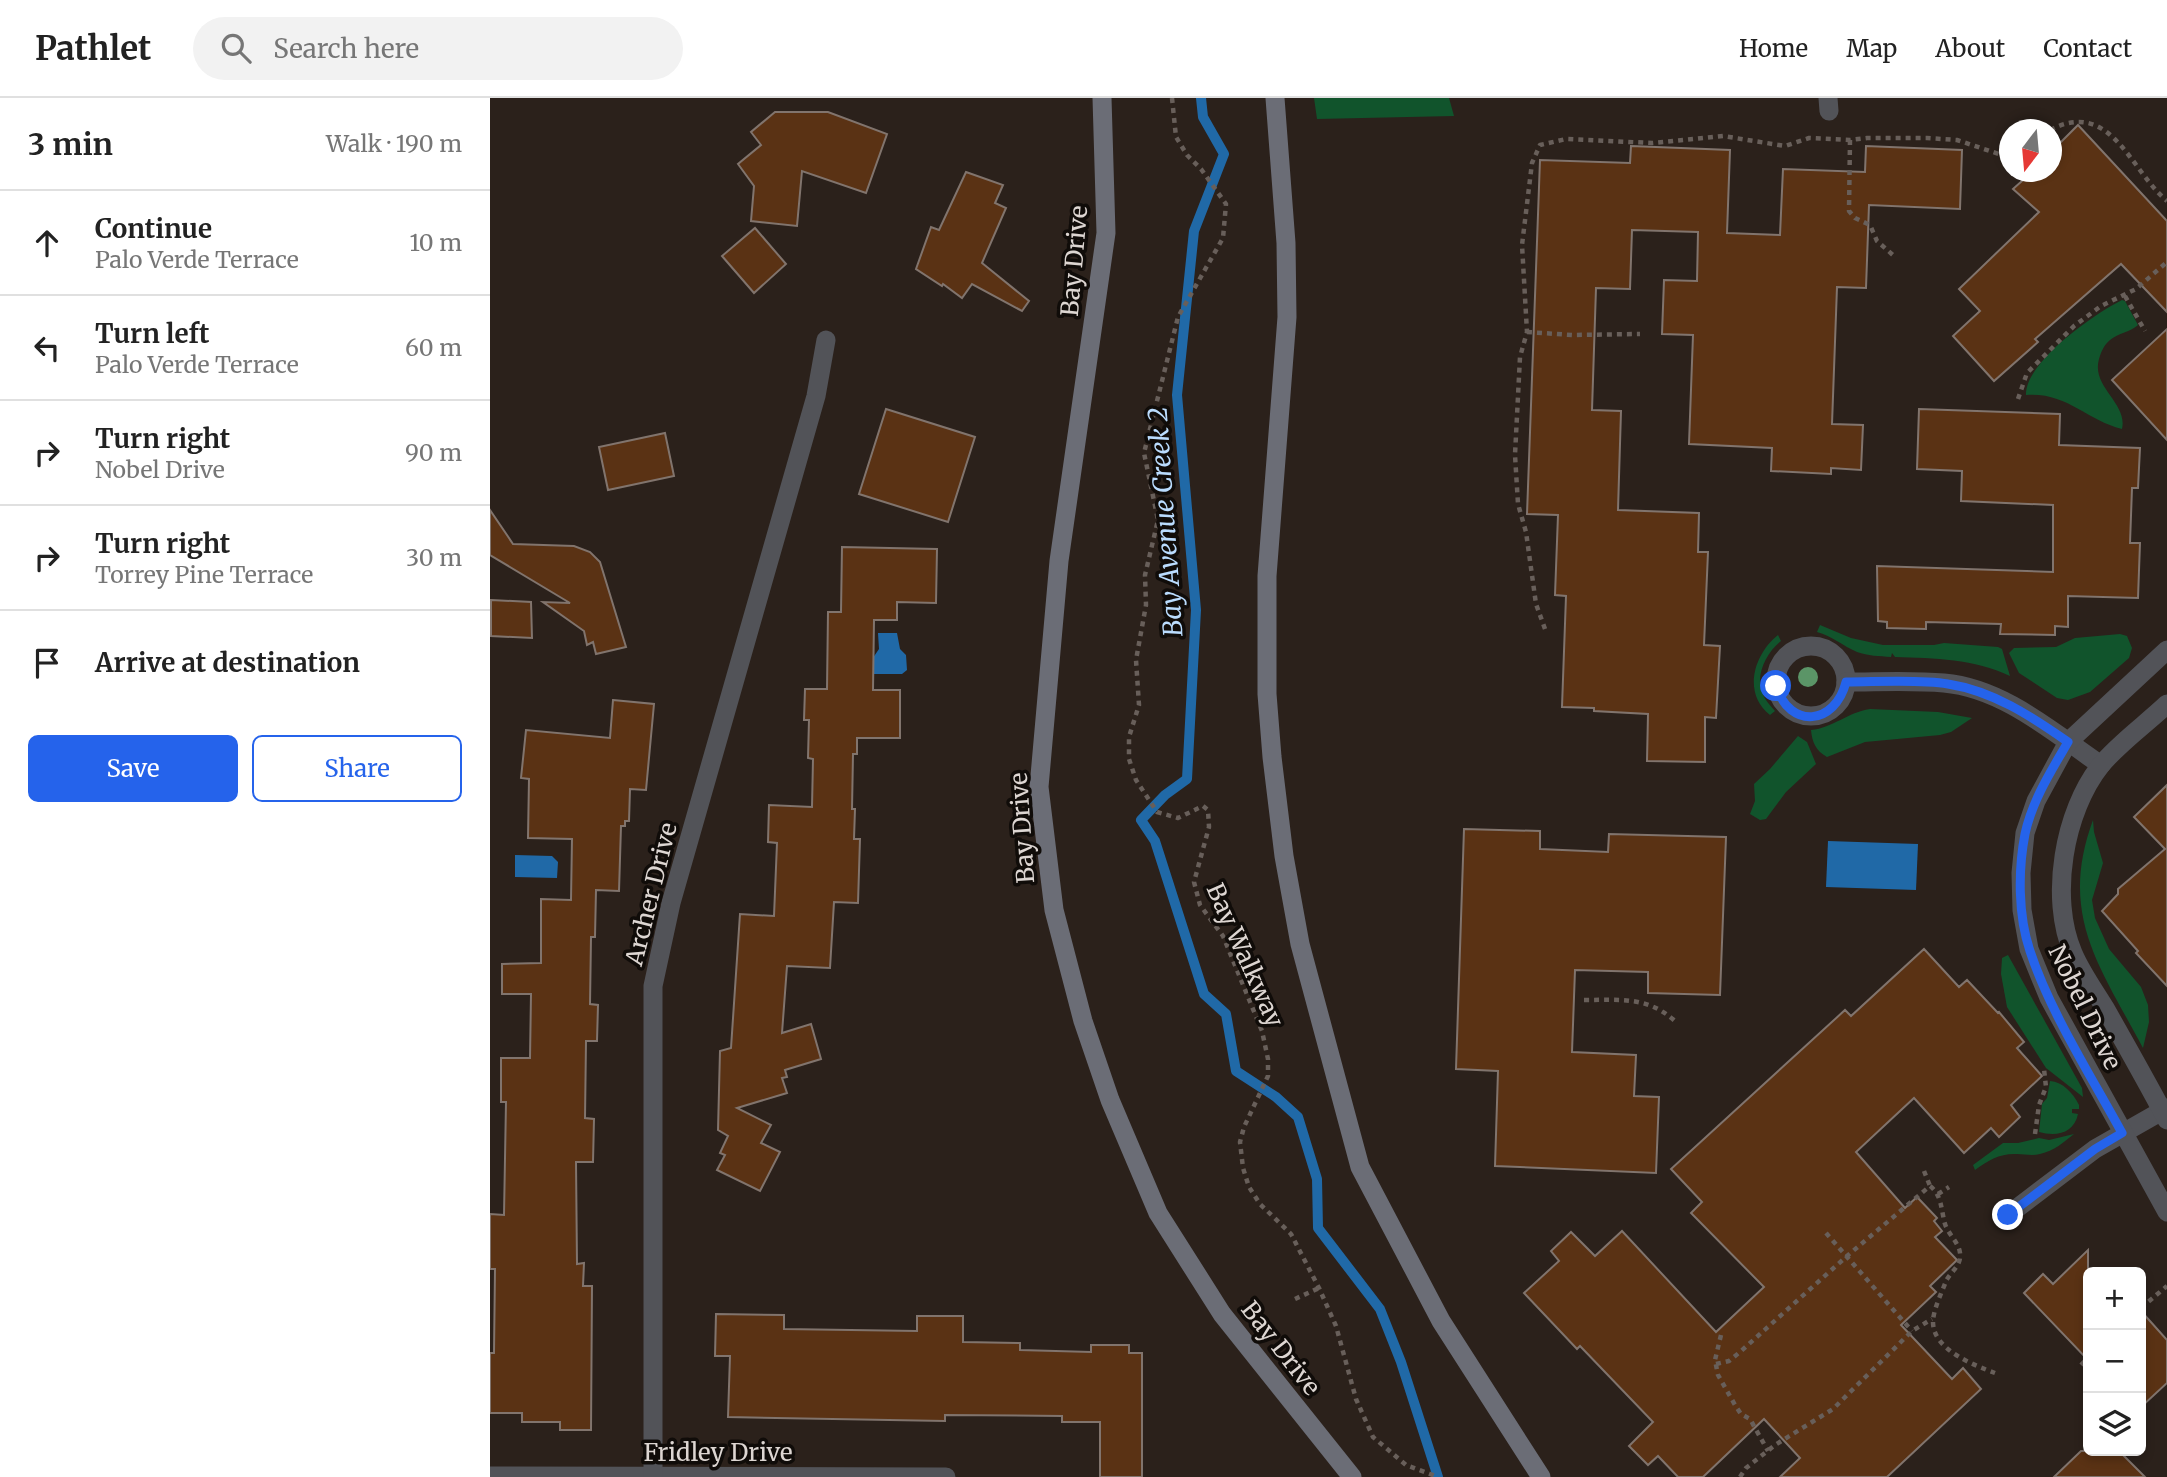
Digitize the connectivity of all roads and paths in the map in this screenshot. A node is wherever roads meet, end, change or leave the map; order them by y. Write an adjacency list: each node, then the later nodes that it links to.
1 (1102, 98): 49 (main road, Bay Drive)
2 (1172, 98): 37 (path, Bay Walkway)
3 (1275, 98): 51 (main road)
4 (2062, 124): 7 (path)
5 (1850, 140): 6 (path); 8 (path); 12 (path)
6 (1999, 153)
7 (2167, 201)
8 (1894, 256)
9 (2167, 262): 10 (path)
10 (2125, 296): 11 (path); 15 (path)
11 (2145, 331)
12 (1527, 332): 13 (path); 16 (path)
13 (1640, 334)
14 (826, 340): 47 (street, Archer Drive)
15 (2018, 399)
16 (1545, 629)
17 (2167, 650): 20 (street, Nobel Drive)
18 (1846, 682): 20 (street)
19 (2167, 704): 21 (street, Nobel Drive)
20 (2068, 742): 21 (street); 26 (street, Nobel Drive)
21 (2101, 765): 25 (street, Nobel Drive)
22 (1584, 1000): 23 (path)
23 (1675, 1021)
24 (2044, 1069): 27 (path)
25 (2165, 1113): 26 (street)
26 (2122, 1133): 32 (street, Nobel Drive); 33 (street)
27 (2035, 1134)
28 (1924, 1171): 29 (path)
29 (1930, 1186): 31 (path); 35 (path)
30 (1948, 1187): 31 (path)
31 (1938, 1195): 40 (path)
32 (2167, 1212)
33 (2008, 1215)
34 (1826, 1233): 35 (path)
35 (1847, 1256): 41 (path); 43 (path)
36 (2167, 1286): 39 (path)
37 (1318, 1287): 38 (path); 50 (path, Bay Walkway)
38 (1295, 1299)
39 (2146, 1304)
40 (1932, 1319): 41 (path); 44 (path)
41 (1912, 1331): 45 (path)
42 (1721, 1335): 43 (path)
43 (1716, 1364): 45 (path)
44 (1995, 1373)
45 (1768, 1451): 52 (path)
46 (490, 1476): 47 (street, Fridley Drive)
47 (653, 1477): 48 (street, Fridley Drive)
48 (946, 1477)
49 (1352, 1477)
50 (1438, 1477)
51 (1541, 1477)
52 (1740, 1477)

